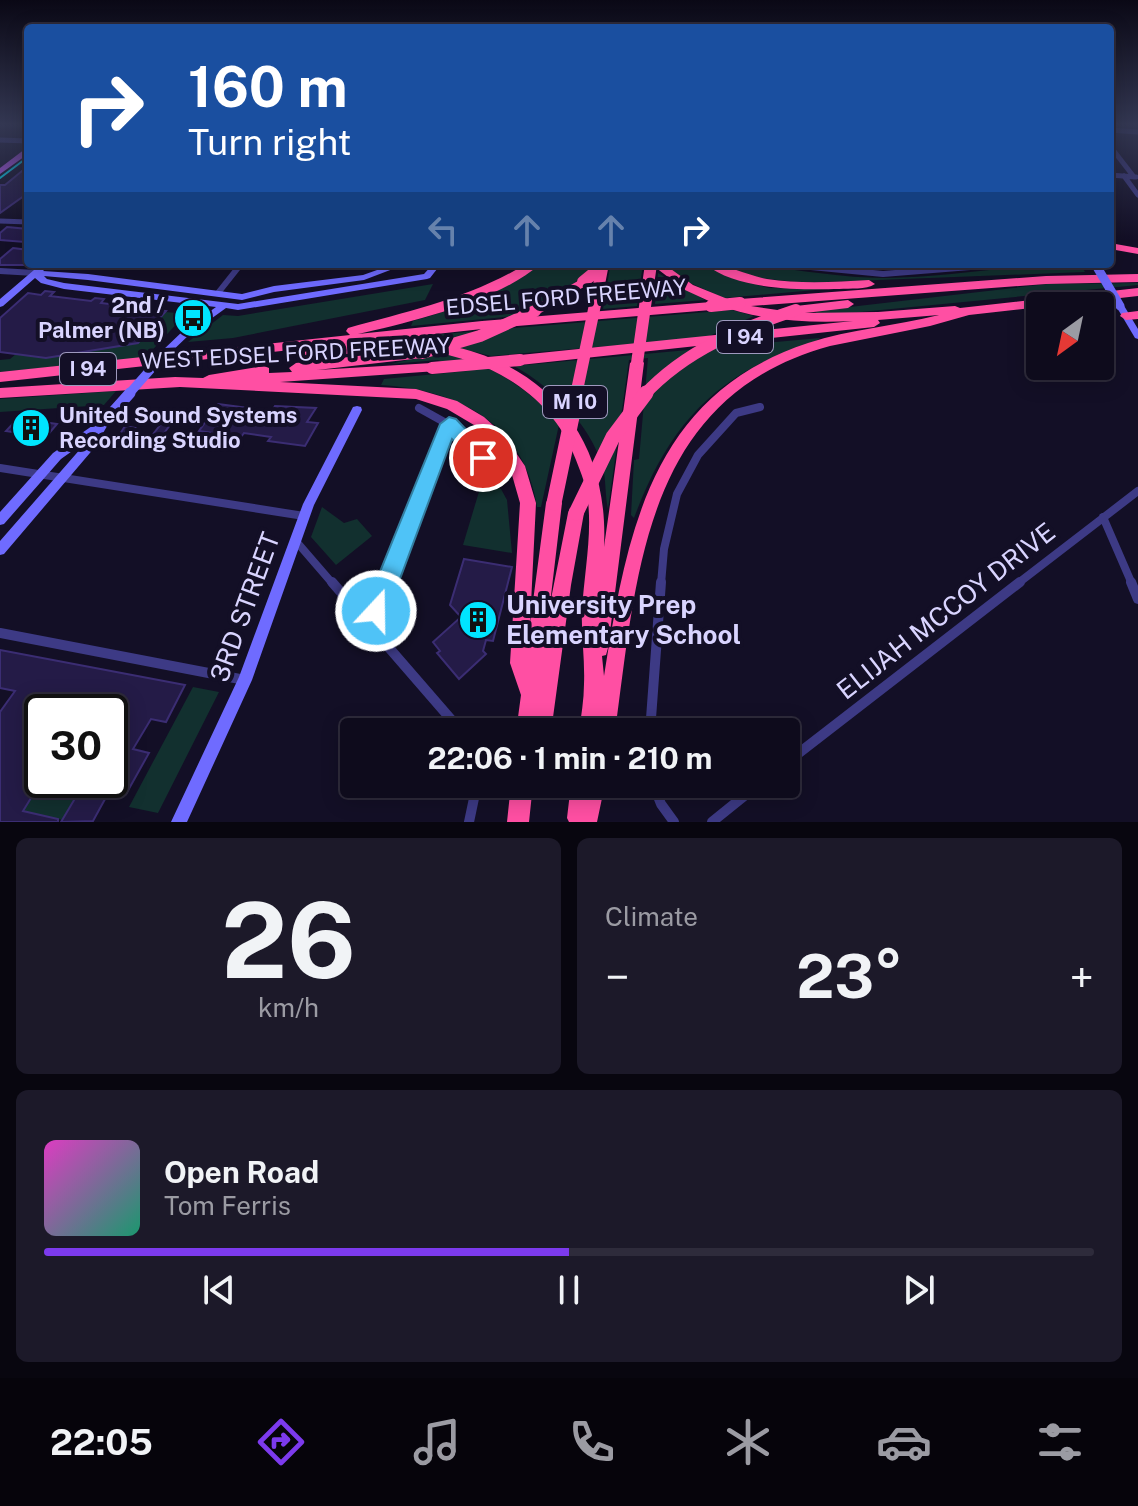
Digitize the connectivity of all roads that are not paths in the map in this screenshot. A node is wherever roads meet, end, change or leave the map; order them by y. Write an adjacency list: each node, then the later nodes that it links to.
1 (1114, 175): 2 (street)
2 (1124, 176): 3 (street); 4 (street)
3 (1136, 177)
4 (1138, 195)
5 (0, 221): 6 (street)
6 (24, 222)
7 (1114, 246): 8 (highway)
8 (1138, 250)
9 (41, 268): 24 (street)
10 (238, 268): 34 (street)
11 (392, 268): 23 (street)
12 (434, 268): 27 (street)
13 (527, 268): 45 (highway)
14 (599, 268): 48 (highway, bridge)
15 (603, 268): 71 (highway, M 10, bridge)
16 (650, 268): 70 (highway, M 10, bridge)
17 (663, 268): 41 (highway)
18 (722, 268): 29 (highway)
19 (821, 268): 20 (street)
20 (958, 268)
21 (1098, 268): 43 (street, bridge)
22 (0, 271): 24 (street)
23 (384, 271): 27 (street); 28 (street)
24 (35, 273): 25 (street); 30 (street); 39 (street)
25 (77, 276): 30 (street); 31 (street)
26 (1138, 278): 29 (highway, EDSEL FORD FREEWAY / I 94)
27 (390, 283): 38 (street)
28 (314, 284): 35 (street); 38 (street)
29 (970, 285): 32 (highway, EDSEL FORD FREEWAY / I 94)
30 (64, 286): 36 (street)
31 (172, 288): 34 (street); 36 (street)
32 (934, 288): 45 (highway, EDSEL FORD FREEWAY / I 94, bridge); 74 (highway, bridge)
33 (1138, 292): 41 (highway, I 94)
34 (216, 293): 35 (street); 37 (street)
35 (242, 297): 40 (street)
36 (162, 298): 37 (street)
37 (197, 303): 40 (street)
38 (267, 303): 40 (street)
39 (0, 304)
40 (223, 306): 54 (street, bridge)
41 (988, 308): 42 (highway, I 94)
42 (969, 311): 48 (highway, WEST EDSEL FORD FREEWAY / I 94, bridge); 76 (highway)
43 (1128, 312): 44 (street)
44 (1138, 336)
45 (265, 350): 46 (highway, EDSEL FORD FREEWAY / I 94)
46 (245, 352): 47 (highway, EDSEL FORD FREEWAY / I 94); 70 (highway)
47 (0, 377)
48 (205, 381): 49 (highway, WEST EDSEL FORD FREEWAY / I 94)
49 (175, 382): 50 (highway, WEST EDSEL FORD FREEWAY / I 94); 71 (highway)
50 (0, 393)
51 (760, 407): 77 (street)
52 (419, 408): 55 (street)
53 (357, 410): 61 (street, 3RD STREET)
54 (104, 422): 58 (street); 59 (street)
55 (449, 424): 56 (street); 67 (street)
56 (487, 464)
57 (0, 468): 58 (street)
58 (40, 475): 59 (street); 63 (street)
59 (60, 478): 61 (street); 65 (street)
60 (1135, 492): 62 (street, ELIJAH MCCOY DRIVE)
61 (304, 516): 64 (street, 3RD STREET)
62 (1103, 517): 66 (street); 78 (street, ELIJAH MCCOY DRIVE)
63 (0, 520)
64 (295, 540): 67 (street); 69 (street, 3RD STREET)
65 (0, 550)
66 (1138, 599)
67 (370, 626): 72 (street)
68 (0, 633): 69 (street)
69 (245, 680): 84 (street, 3RD STREET)
70 (594, 685): 75 (highway, M 10)
71 (529, 692): 73 (highway, M 10)
72 (450, 718)
73 (527, 718)
74 (543, 718)
75 (590, 718)
76 (607, 718)
77 (651, 718)
78 (800, 752)
79 (474, 798): 85 (street)
80 (581, 798): 86 (highway)
81 (591, 798): 87 (highway)
82 (659, 798): 88 (street)
83 (742, 798): 89 (street)
84 (179, 822)
85 (469, 822)
86 (578, 822)
87 (586, 822)
88 (674, 822)
89 (712, 822)

